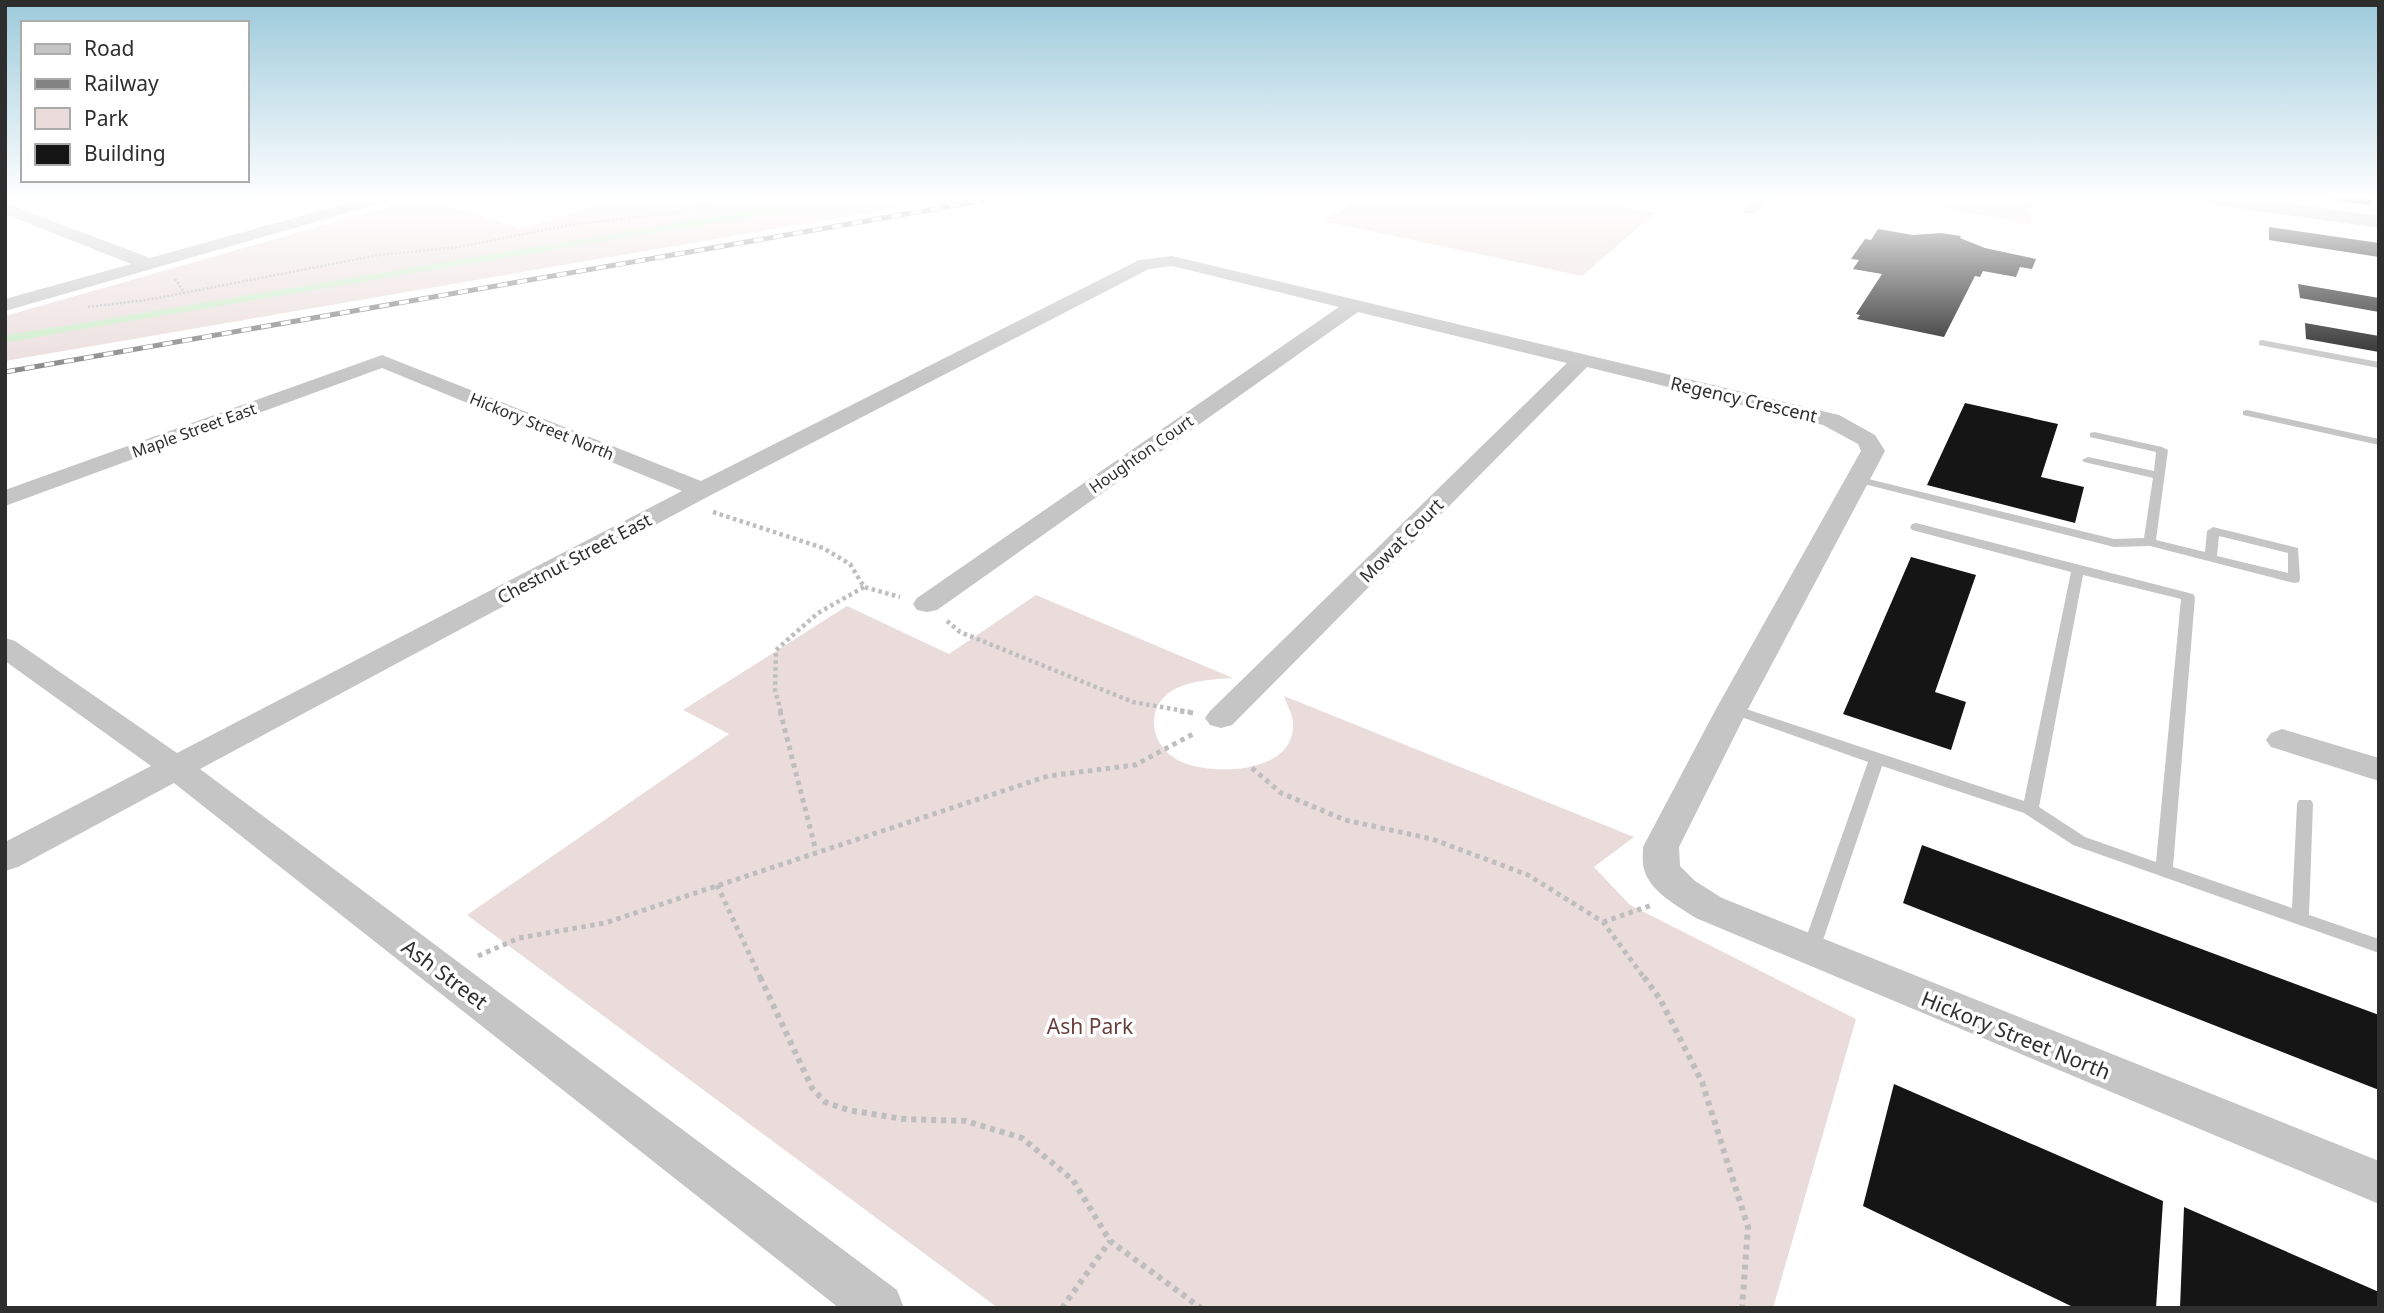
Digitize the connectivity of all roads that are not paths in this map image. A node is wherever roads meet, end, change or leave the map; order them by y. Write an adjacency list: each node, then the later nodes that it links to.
1 (134, 258): 3 (street)
2 (169, 258): 3 (street)
3 (149, 264): 6 (street)
4 (1145, 264): 5 (street, Regency Crescent); 17 (street, Chestnut Street East)
5 (1356, 304): 9 (street, Regency Crescent); 23 (street, Houghton Court)
6 (5, 305)
7 (2262, 343): 10 (lane)
8 (382, 361): 17 (street, Hickory Street North); 18 (street, Maple Street East)
9 (1581, 361): 16 (street, Regency Crescent); 26 (street, Mowat Court)
10 (2379, 365)
11 (2247, 413): 13 (lane)
12 (2094, 435): 15 (lane)
13 (2379, 442)
14 (2088, 460): 15 (lane)
15 (2160, 476): 20 (lane)
16 (1856, 479): 20 (lane); 25 (street, Regency Crescent)
17 (702, 490): 29 (street, Chestnut Street East)
18 (5, 499)
19 (1916, 527): 22 (lane)
20 (2150, 542): 21 (lane)
21 (2211, 558): 21 (lane)
22 (2078, 570): 32 (lane); 34 (lane)
23 (926, 604)
24 (5, 647): 29 (street, Ash Street)
25 (1732, 709): 28 (lane); 35 (street, Regency Crescent)
26 (1222, 718)
27 (2282, 740): 30 (street)
28 (1877, 759): 32 (lane); 38 (lane)
29 (175, 767): 33 (street, Chestnut Street East); 40 (street, Ash Street)
30 (2379, 769)
31 (2305, 804): 36 (lane)
32 (2030, 809): 34 (lane)
33 (5, 858)
34 (2164, 871): 36 (lane)
35 (1659, 887): 38 (street, Hickory Street North)
36 (2300, 918): 37 (lane)
37 (2379, 946)
38 (1810, 952): 39 (street, Hickory Street North)
39 (2379, 1183)
40 (879, 1308)

